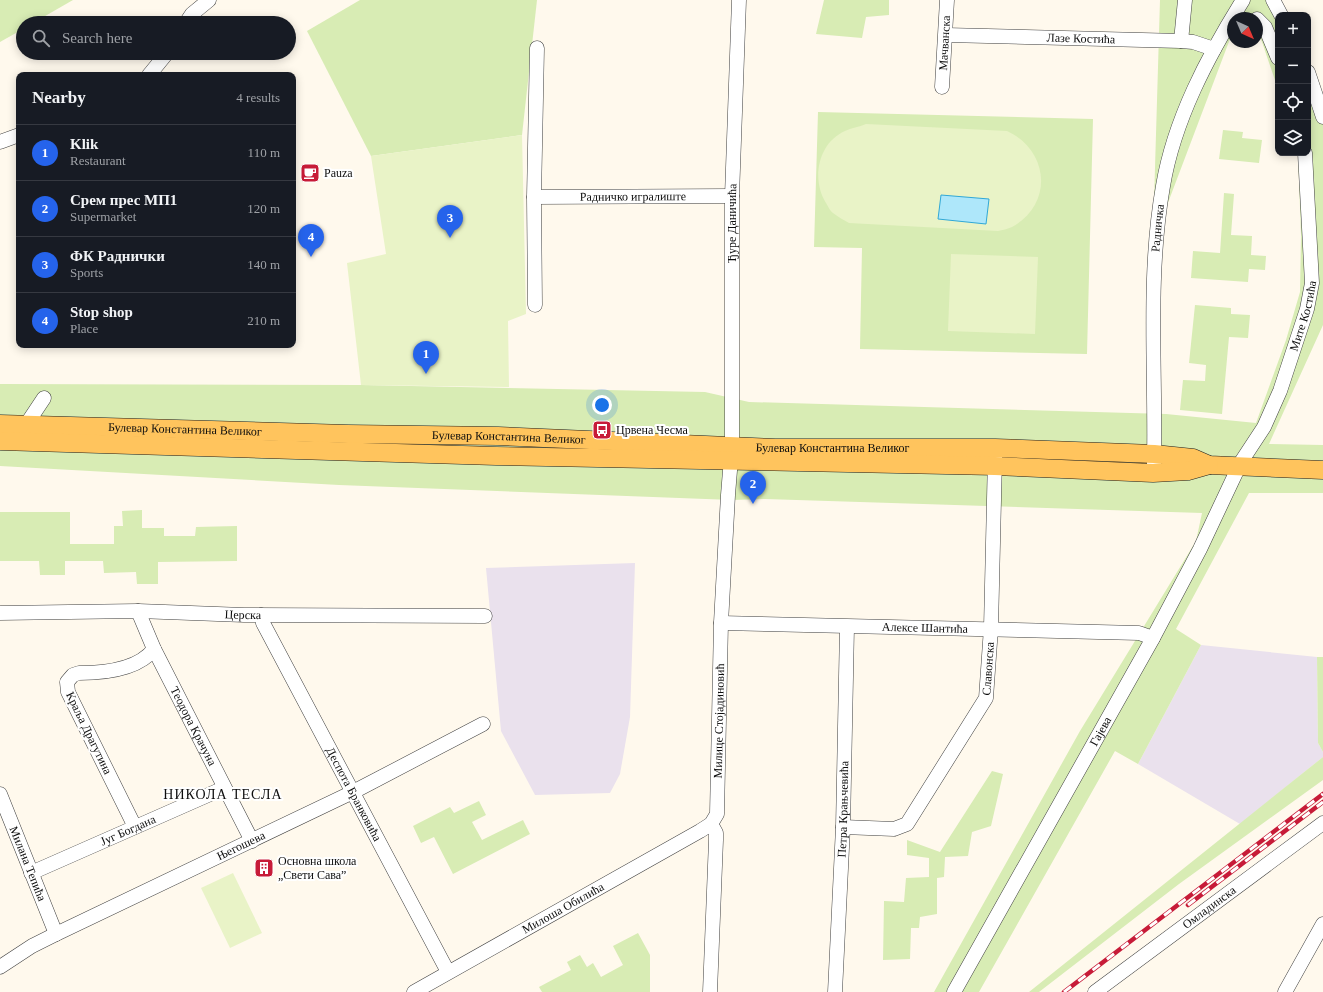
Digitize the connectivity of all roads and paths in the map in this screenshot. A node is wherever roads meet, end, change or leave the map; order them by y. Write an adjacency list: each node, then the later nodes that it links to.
1 (209, 0): 9 (street)
2 (739, 0): 24 (street, Ђуре Даничића)
3 (947, 0): 11 (street, Мачванска)
4 (1185, 0): 12 (street)
5 (1273, 0): 8 (street)
6 (1241, 3): 7 (street); 14 (street, Радничка)
7 (1250, 12)
8 (1279, 12)
9 (191, 16)
10 (1263, 26): 15 (street)
11 (946, 35): 12 (street, Лазе Костића); 19 (street, Мачванска)
12 (1181, 41): 14 (street, Лазе Костића)
13 (537, 48): 25 (street)
14 (1214, 49): 33 (street, Радничка)
15 (1275, 51)
16 (161, 60): 17 (street)
17 (151, 72)
18 (1311, 81): 20 (street)
19 (942, 87)
20 (1323, 117)
21 (16, 136): 22 (street)
22 (0, 142)
23 (1305, 156): 36 (street, Мите Костића)
24 (732, 196): 25 (street, Радничко игралиште); 32 (street, Ђуре Даничића)
25 (534, 197): 26 (street)
26 (535, 305)
27 (44, 398): 29 (street)
28 (0, 424): 29 (main road, Булевар Константина Великог)
29 (26, 425): 32 (main road, Булевар Константина Великог)
30 (0, 441): 32 (main road, Булевар Константина Великог)
31 (995, 448): 32 (main road, Булевар Константина Великог); 33 (main road, Булевар Константина Великог); 35 (street, Славонска)
32 (732, 454): 35 (main road, Булевар Константина Великог); 43 (street, Милице Стојадиновић)
33 (1154, 454): 34 (main road, Булевар Константина Великог); 38 (street, Радничка)
34 (1208, 465): 36 (main road, Булевар Константина Великог); 38 (main road, Булевар Константина Великог)
35 (995, 466): 38 (main road, Булевар Константина Великог); 45 (street, Славонска)
36 (1239, 467): 37 (main road, Булевар Константина Великог); 46 (street, Гајева)
37 (1323, 470)
38 (1153, 473)
39 (138, 611): 40 (street, Церска); 41 (street, Церска); 47 (street, Теодора Крачуна)
40 (0, 613)
41 (262, 615): 42 (street, Церска); 50 (street, Деспота Бранковића)
42 (485, 616)
43 (721, 623): 44 (street, Алексе Шантића); 54 (street, Милице Стојадиновић)
44 (847, 627): 45 (street, Алексе Шантића); 56 (street, Петра Крањчевића)
45 (991, 628): 46 (street, Алексе Шантића); 56 (street, Славонска)
46 (1153, 638): 66 (street, Гајева)
47 (154, 649): 49 (street, Теодора Крачуна); 55 (street, Краља Драгутина)
48 (483, 724): 50 (street, Његошева)
49 (224, 788): 55 (street, Југ Богдана); 57 (street, Теодора Крачуна)
50 (353, 792): 57 (street, Његошева); 62 (street, Деспота Бранковића)
51 (0, 794): 52 (street, Милана Тепића)
52 (5, 823): 58 (street, Милана Тепића)
53 (1323, 823): 67 (street, Омладинска)
54 (711, 824): 62 (street, Милоша Обилића); 64 (street)
55 (135, 827): 58 (street, Југ Богдана)
56 (843, 827): 65 (street, Петра Крањчевића)
57 (252, 841): 60 (street, Његошева)
58 (31, 873): 60 (street, Милана Тепића)
59 (1323, 924): 68 (street)
60 (56, 934): 61 (street, Његошева)
61 (0, 967)
62 (448, 972): 63 (street, Милоша Обилића)
63 (414, 992)
64 (710, 992)
65 (835, 992)
66 (954, 992)
67 (1095, 992)
68 (1285, 992)

